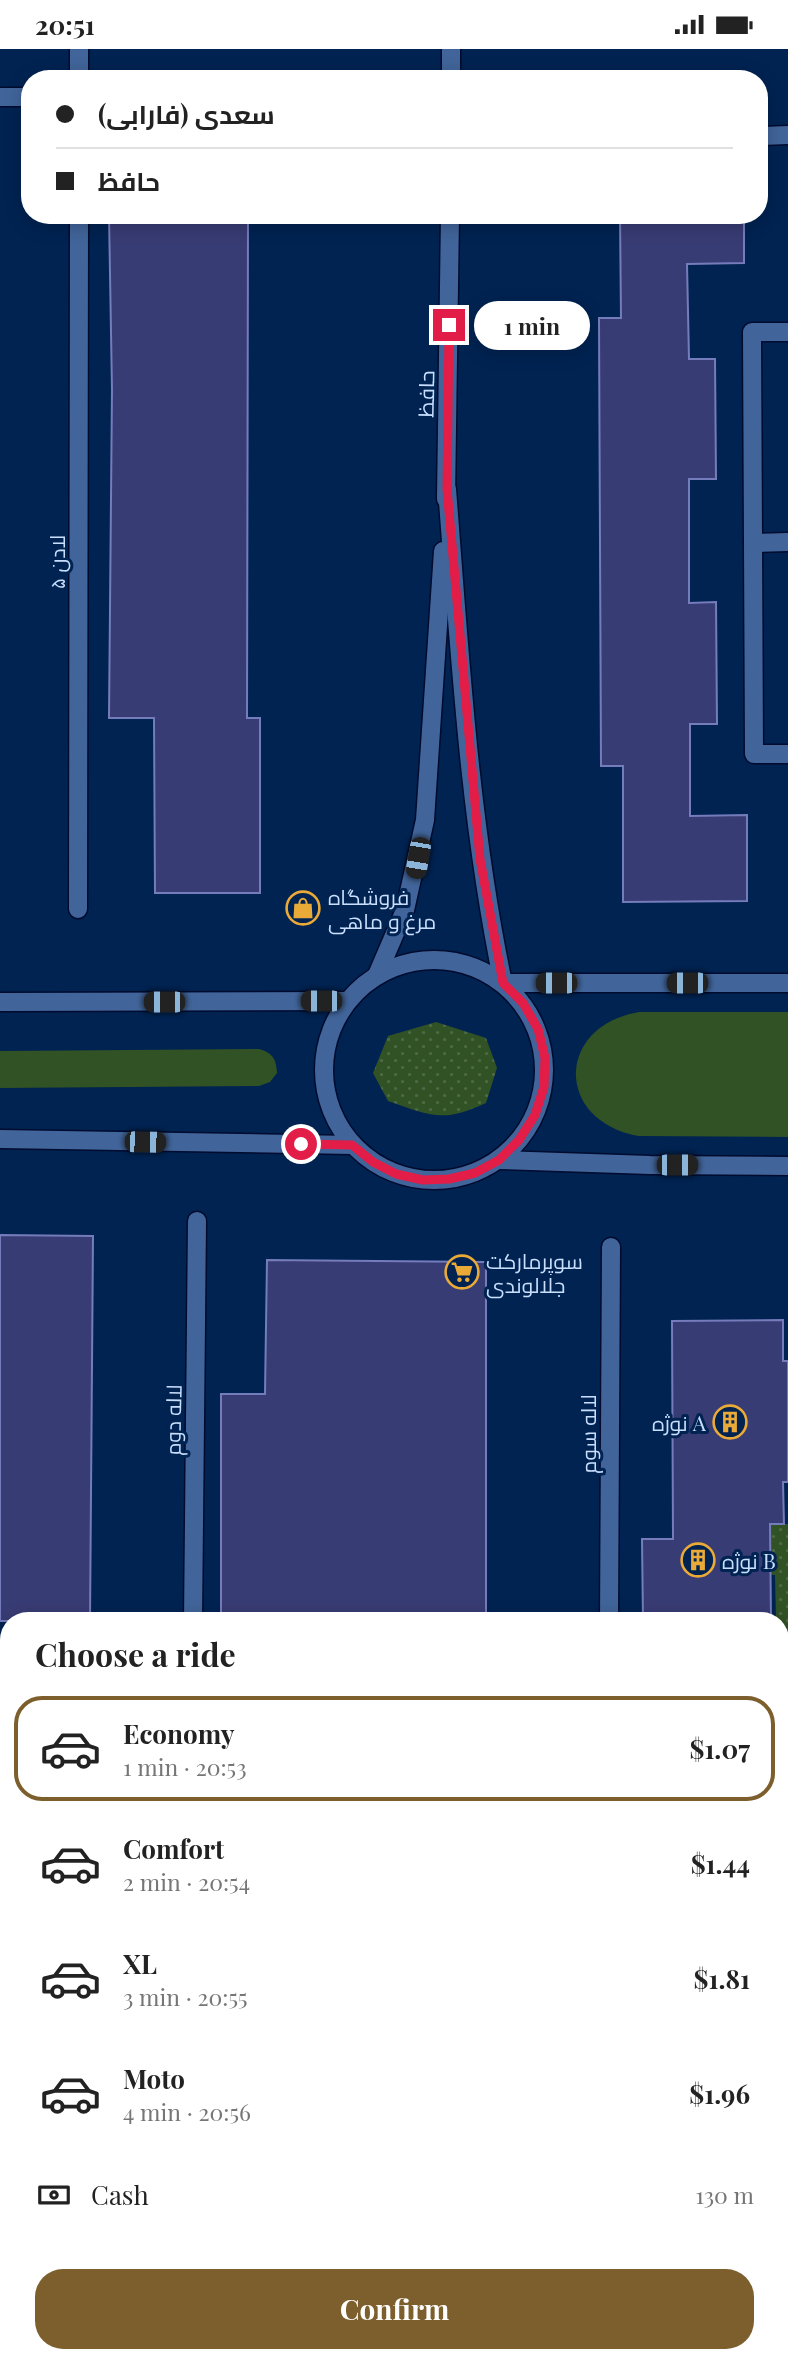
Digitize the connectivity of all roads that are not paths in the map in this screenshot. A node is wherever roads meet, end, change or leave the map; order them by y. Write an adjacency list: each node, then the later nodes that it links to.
1 (79, 49): 3 (street)
2 (451, 49): 4 (street)
3 (79, 70)
4 (451, 70)
5 (0, 97): 6 (street)
6 (21, 97)
7 (788, 135): 8 (street)
8 (768, 136)
9 (79, 224): 16 (street, لادن ۵)
10 (450, 224): 12 (street, حافظ)
11 (788, 331): 13 (street)
12 (447, 489): 17 (street); 18 (street)
13 (753, 543): 14 (street); 15 (street)
14 (788, 543)
15 (788, 754)
16 (78, 909)
17 (377, 975): 18 (street); 20 (street)
18 (503, 983): 19 (street); 24 (street)
19 (788, 983)
20 (348, 1001): 21 (street); 23 (street)
21 (0, 1002)
22 (0, 1139): 23 (street)
23 (352, 1145): 24 (street)
24 (499, 1160): 25 (street)
25 (788, 1165)
26 (197, 1221): 28 (street, لاله دوم)
27 (611, 1247): 29 (street, لاله سوم)
28 (193, 1612)
29 (609, 1612)

